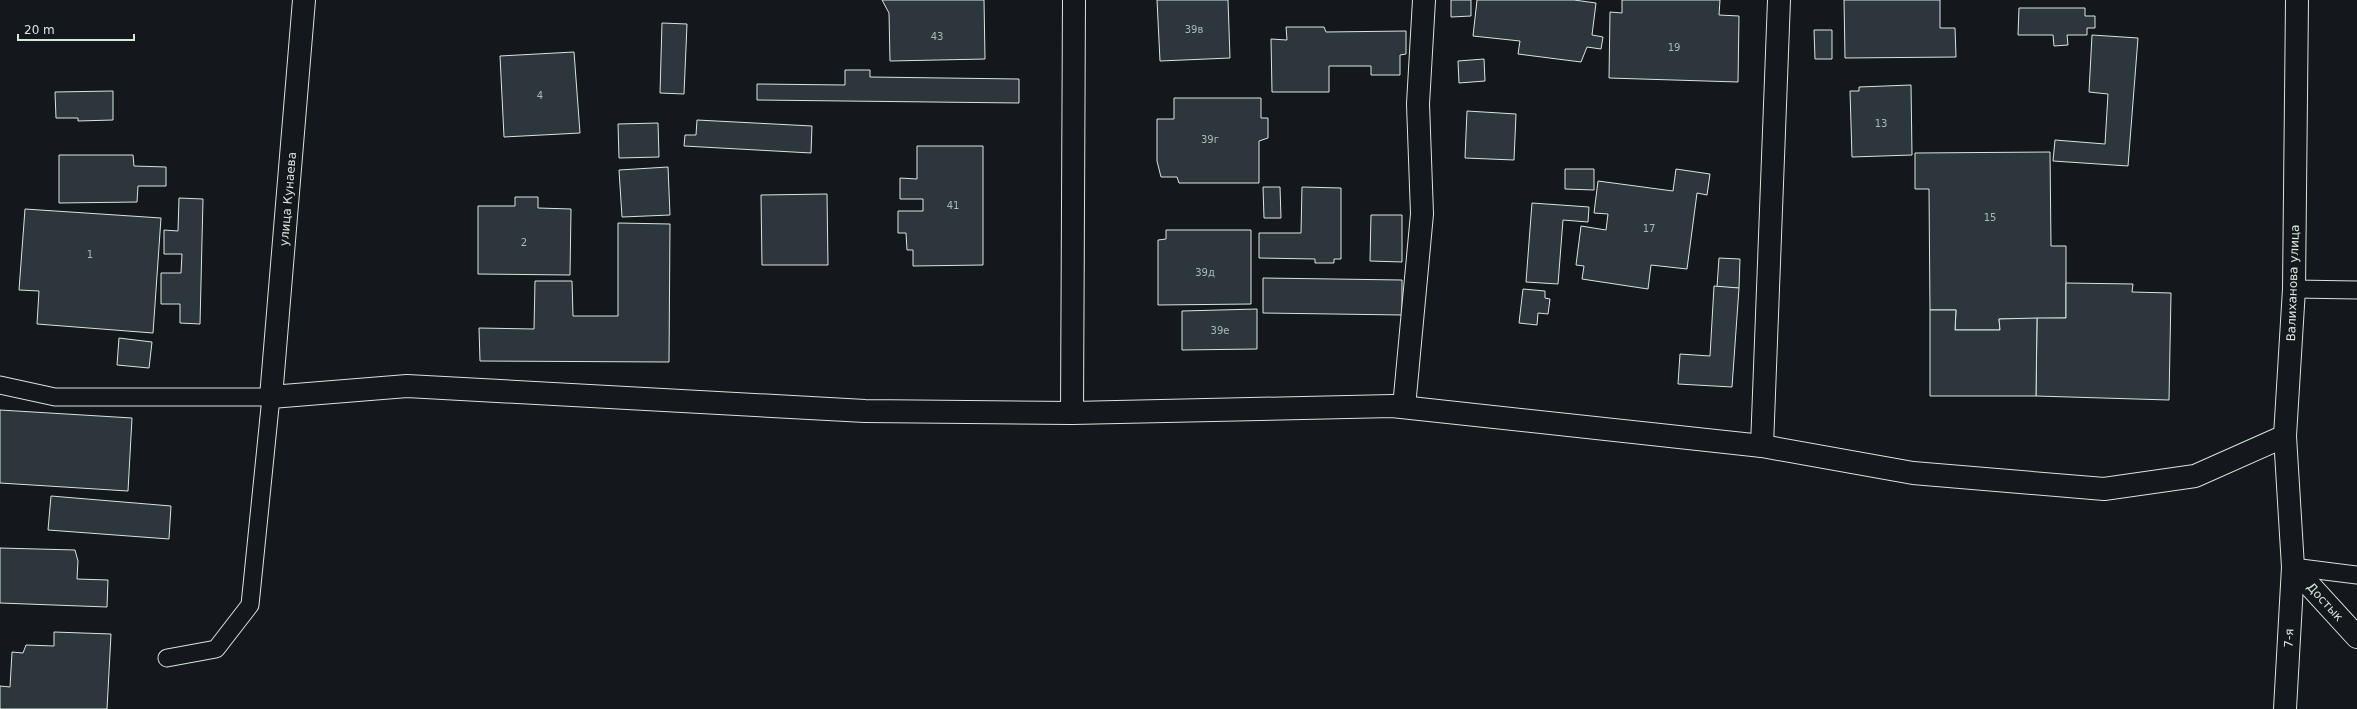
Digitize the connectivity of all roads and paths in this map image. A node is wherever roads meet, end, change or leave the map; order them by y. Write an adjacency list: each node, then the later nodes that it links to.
1 (304, 0): 9 (street, улица Кунаева)
2 (1074, 0): 11 (street)
3 (1424, 0): 10 (street)
4 (1779, 0): 13 (street)
5 (2297, 0): 6 (street, Валиханова улица)
6 (2294, 289): 7 (lane); 12 (street, Валиханова улица)
7 (2357, 290)
8 (0, 385): 9 (lane)
9 (272, 397): 11 (street); 17 (lane)
10 (1404, 407): 11 (street); 13 (street)
11 (1072, 413)
12 (2285, 436): 13 (street); 14 (street, Валиханова улица)
13 (1762, 446)
14 (2293, 567): 15 (lane); 16 (street, Достык); 18 (street, 7-я)
15 (2357, 575)
16 (2357, 637)
17 (167, 658)
18 (2285, 709)

